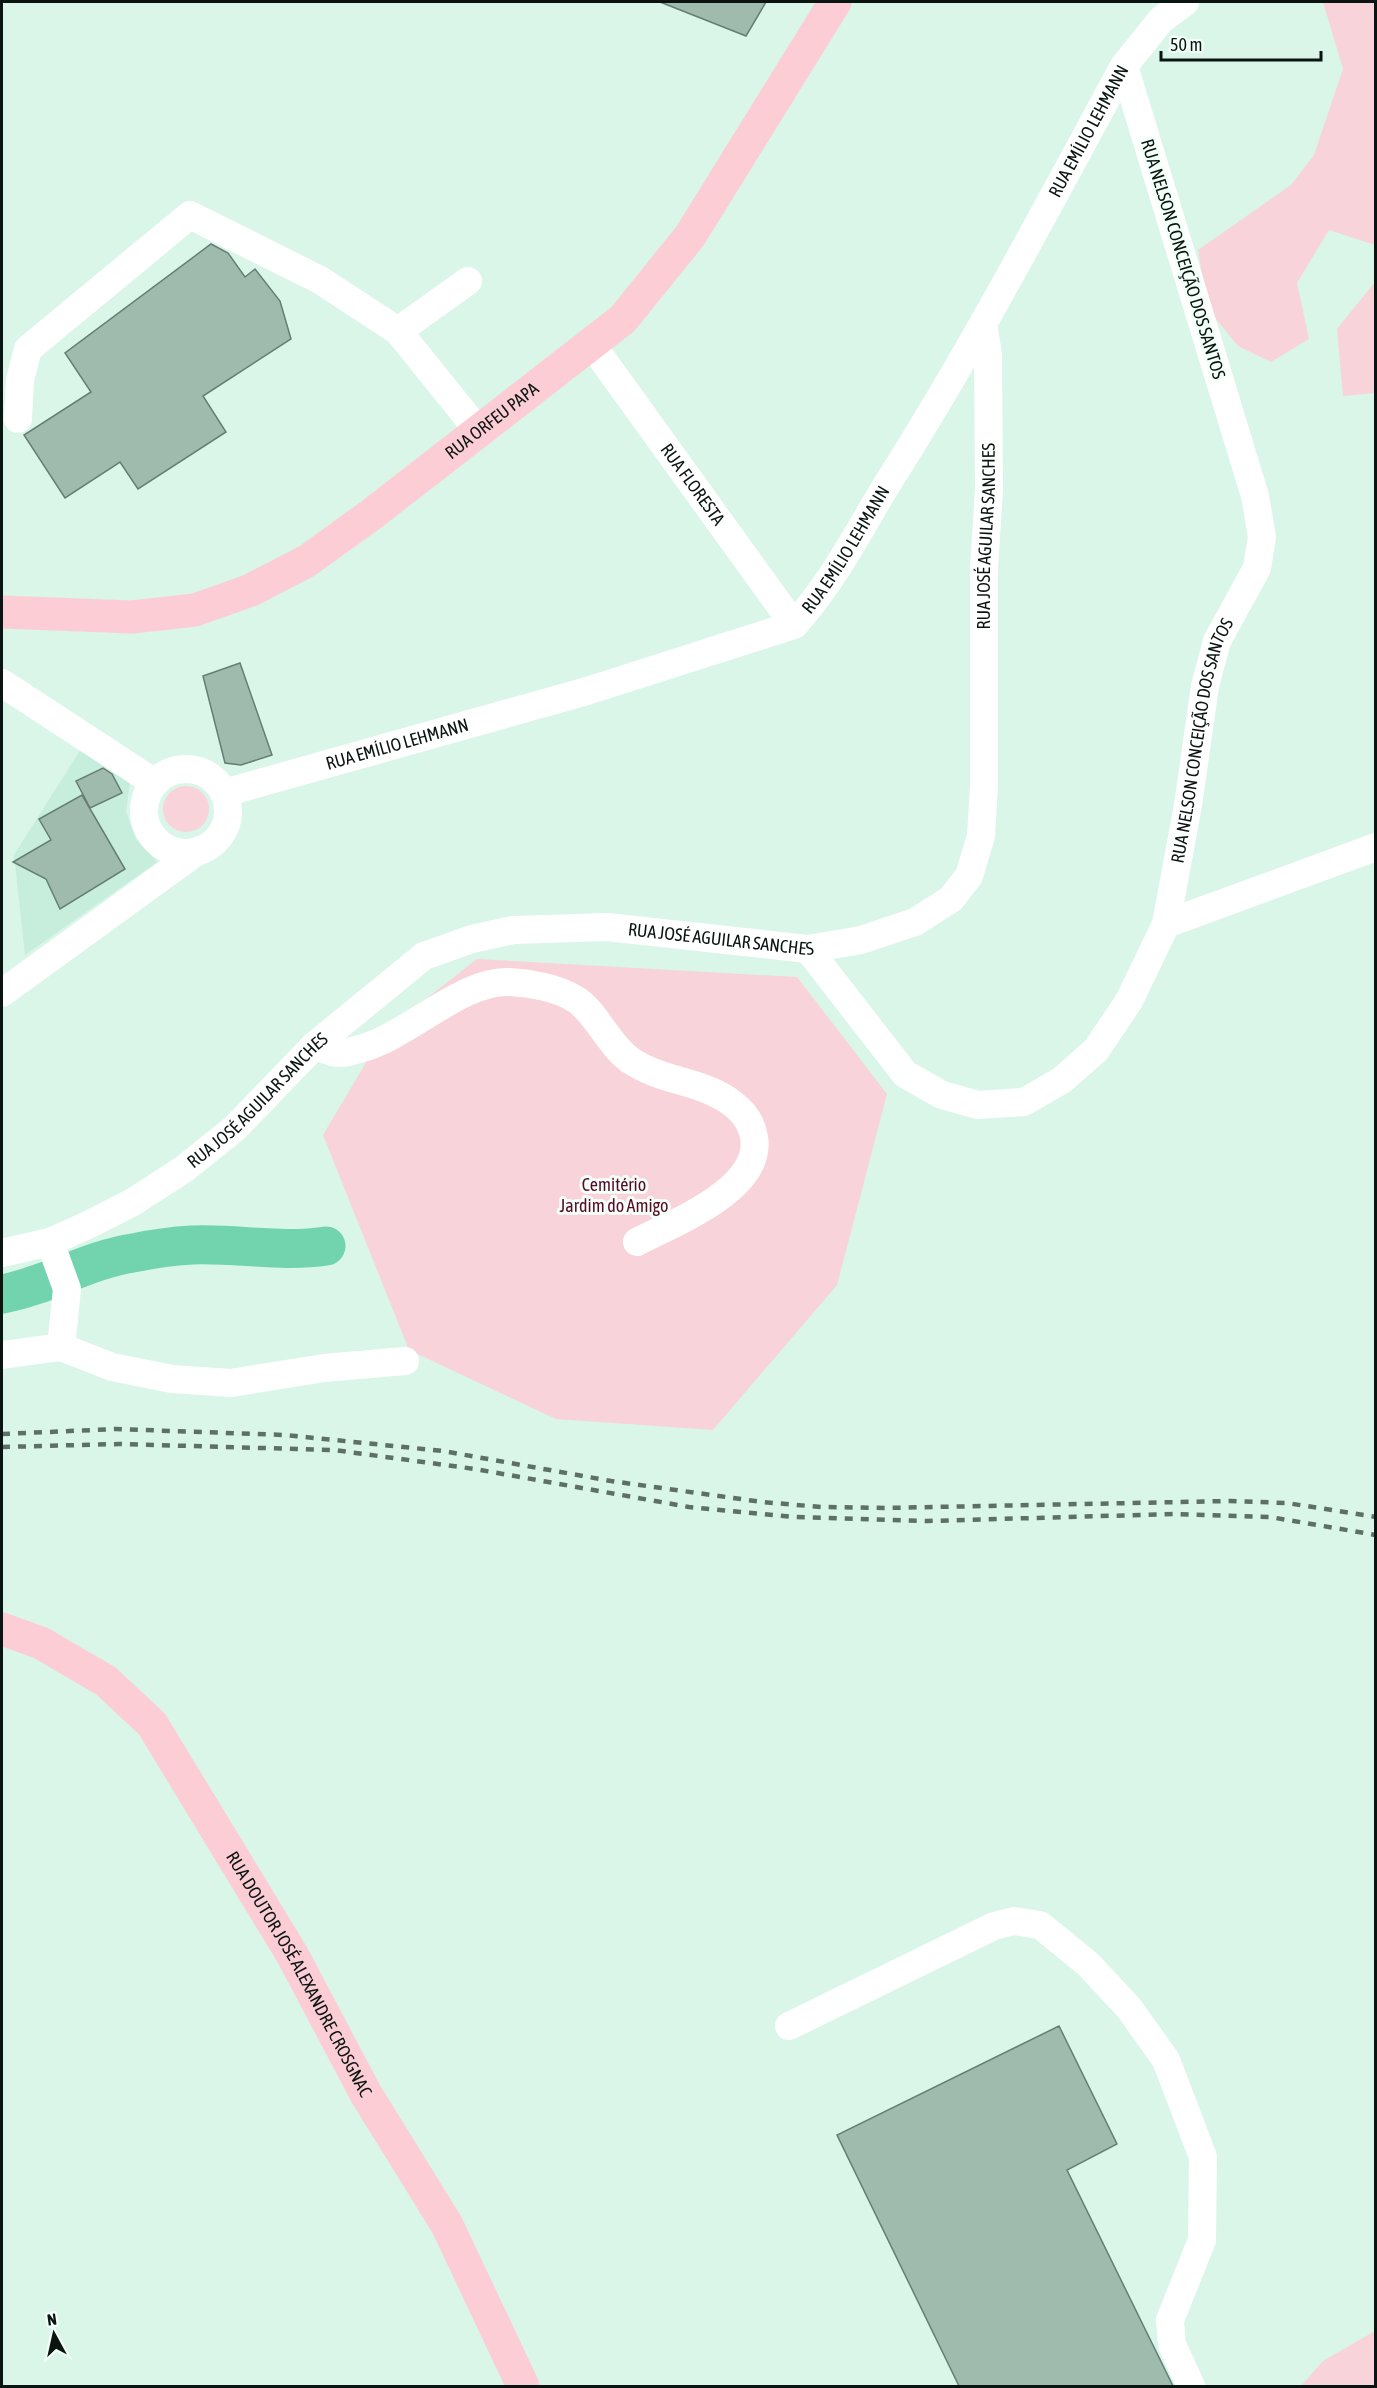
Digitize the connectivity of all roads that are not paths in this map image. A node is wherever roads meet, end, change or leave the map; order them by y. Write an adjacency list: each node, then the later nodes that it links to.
1 (835, 2): 7 (main road, RUA ORFEU PAPA)
2 (1185, 2): 3 (street, RUA EMÍLIO LEHMANN)
3 (1124, 66): 5 (street, RUA EMÍLIO LEHMANN); 17 (street, RUA NELSON CONCEIÇÃO DOS SANTOS)
4 (468, 281): 6 (street)
5 (983, 324): 11 (street, RUA EMÍLIO LEHMANN); 18 (street, RUA JOSÉ AGUILAR SANCHES)
6 (398, 331): 8 (street); 9 (street)
7 (592, 345): 9 (main road, RUA ORFEU PAPA); 11 (street, RUA FLORESTA)
8 (18, 419)
9 (480, 433): 10 (main road, RUA ORFEU PAPA)
10 (2, 612)
11 (794, 625): 14 (street, RUA EMÍLIO LEHMANN)
12 (2, 683): 13 (street)
13 (155, 783): 14 (street); 16 (street)
14 (224, 793): 16 (street)
15 (1376, 847): 17 (street)
16 (166, 862): 19 (street)
17 (1166, 924): 18 (street, RUA NELSON CONCEIÇÃO DOS SANTOS)
18 (808, 949): 20 (street, RUA JOSÉ AGUILAR SANCHES)
19 (2, 993)
20 (315, 1045): 21 (street); 23 (street, RUA JOSÉ AGUILAR SANCHES)
21 (638, 1242)
22 (2, 1253): 23 (street, RUA JOSÉ AGUILAR SANCHES)
23 (58, 1265): 24 (street)
24 (61, 1347): 25 (street); 26 (street)
25 (2, 1355)
26 (405, 1361)
27 (2, 1629): 29 (main road, RUA DOUTOR JOSÉ ALEXANDRE CROSGNAC)
28 (789, 2026): 30 (street)
29 (523, 2386)
30 (1191, 2386)

